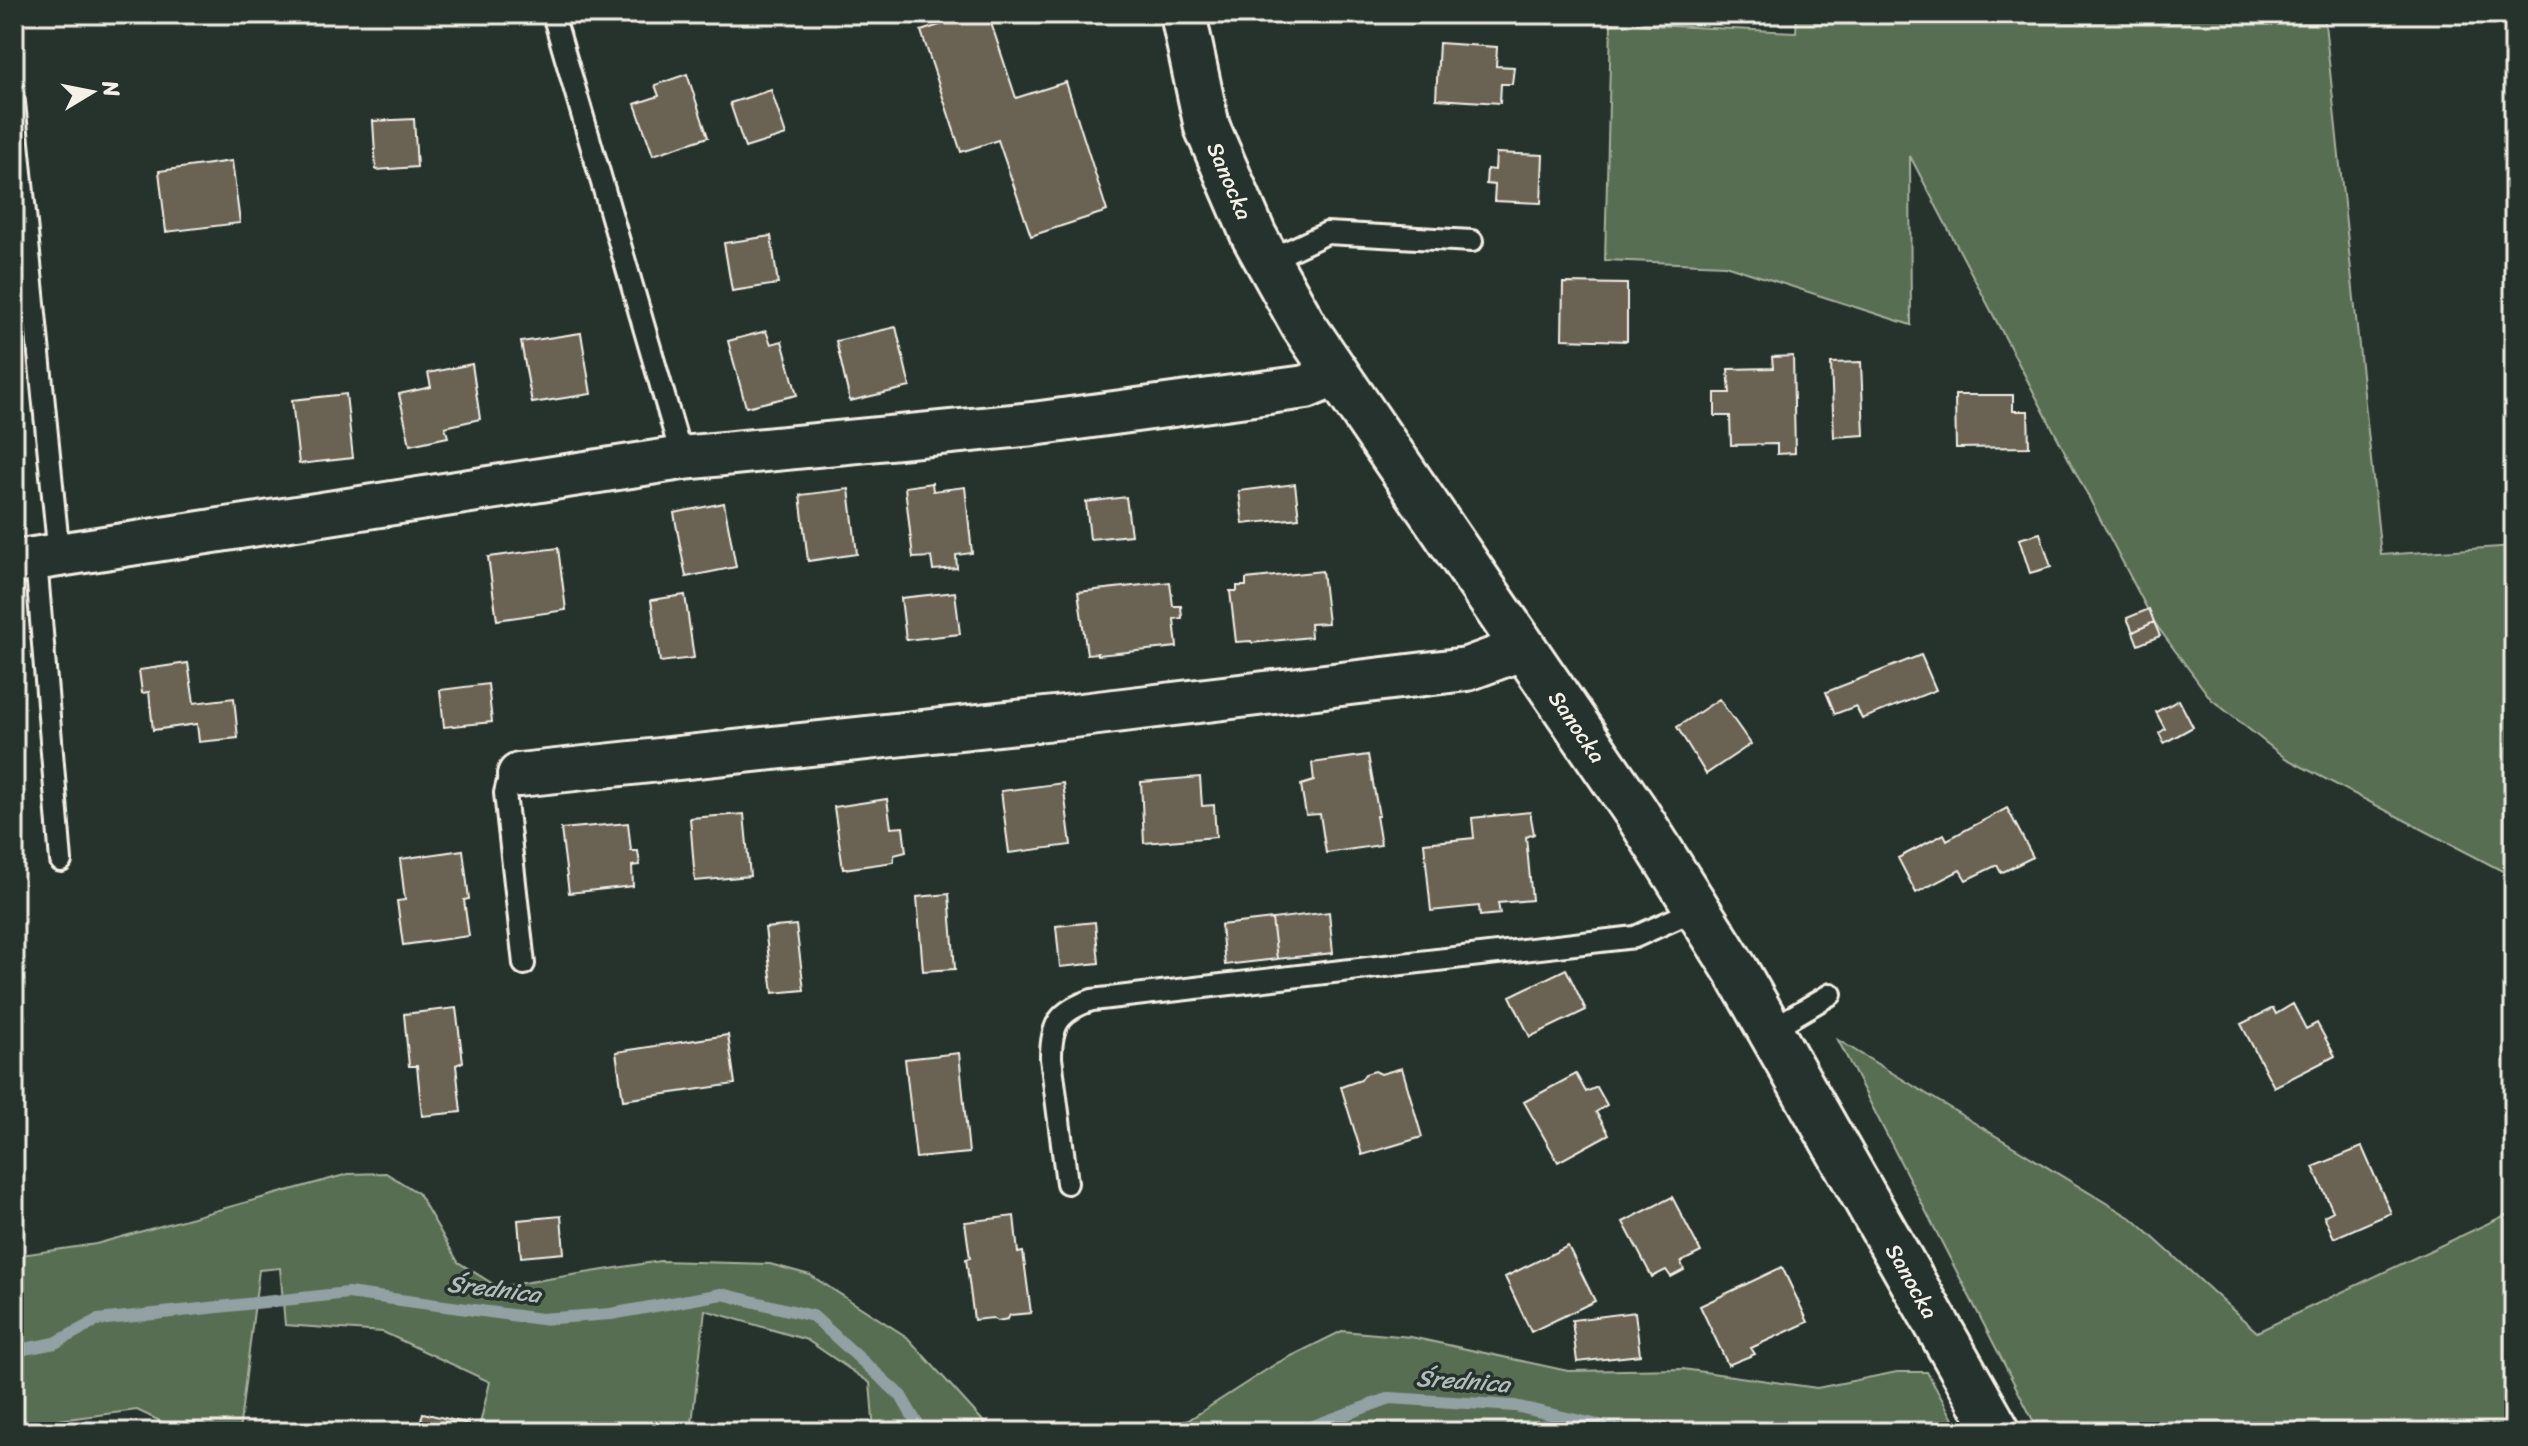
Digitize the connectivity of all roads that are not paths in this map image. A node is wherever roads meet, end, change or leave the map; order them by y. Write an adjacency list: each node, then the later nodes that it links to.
1 (553, 14): 7 (lane)
2 (1183, 14): 5 (main road, Sanocka)
3 (14, 102): 8 (lane)
4 (1472, 241): 5 (lane)
5 (1267, 261): 6 (main road, Sanocka)
6 (1337, 374): 7 (street); 9 (main road, Sanocka)
7 (682, 458): 8 (street)
8 (36, 559): 11 (lane)
9 (1524, 648): 10 (street); 12 (main road, Sanocka)
10 (519, 775): 13 (lane)
11 (61, 861)
12 (1697, 909): 15 (main road, Sanocka); 16 (lane)
13 (524, 964)
14 (1831, 994): 15 (lane)
15 (1770, 1030): 17 (main road, Sanocka)
16 (1067, 1183)
17 (1998, 1432)

